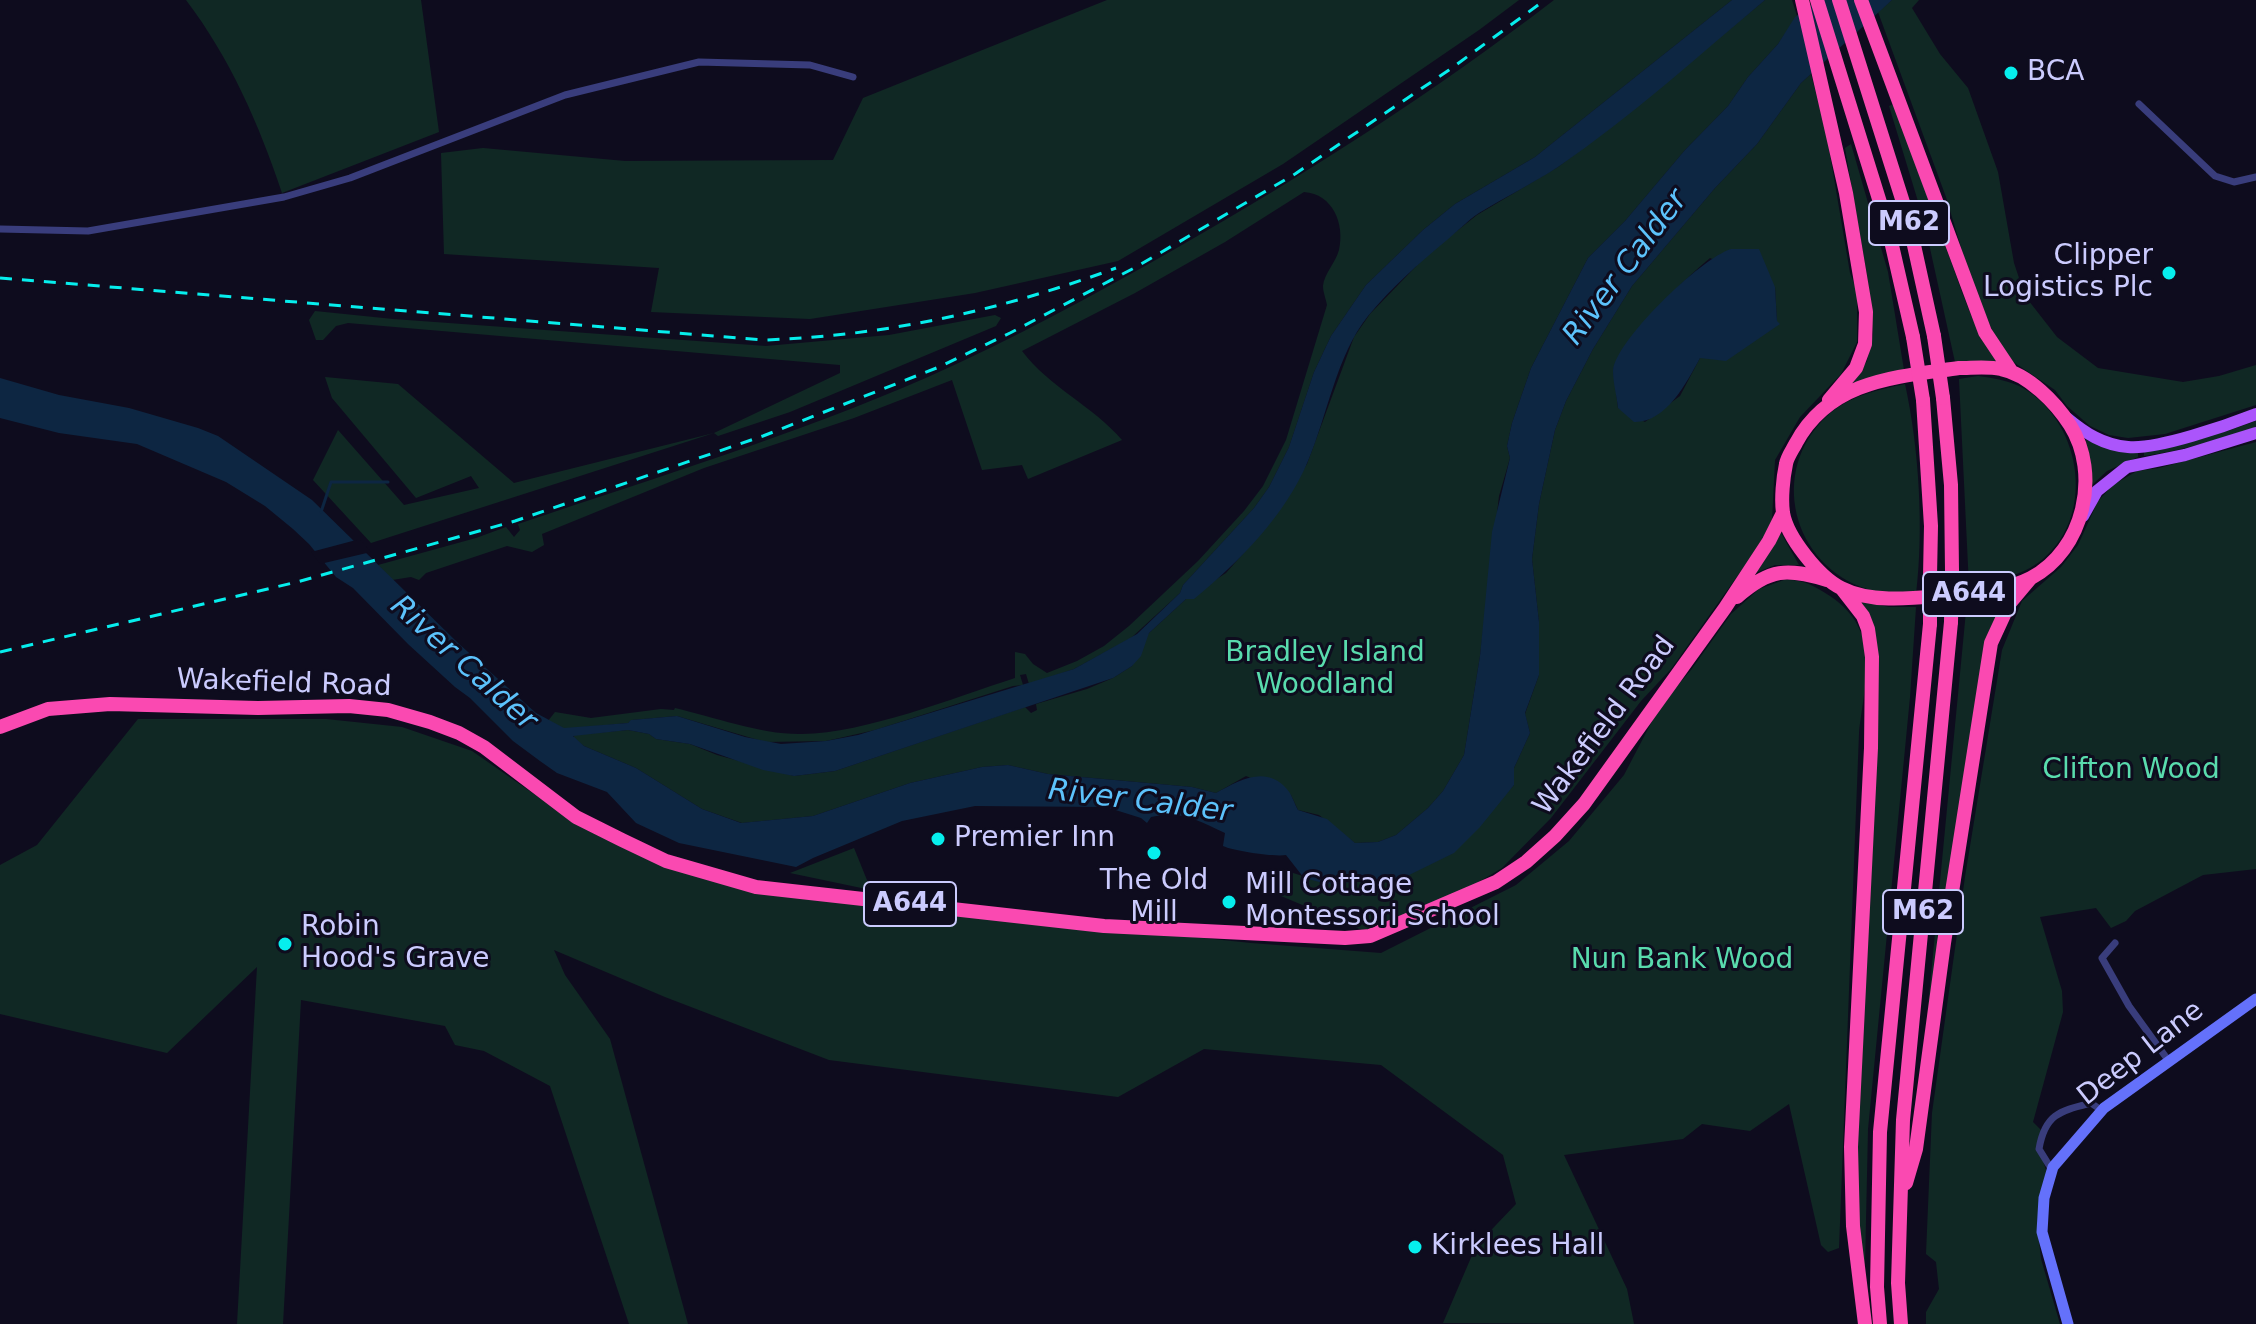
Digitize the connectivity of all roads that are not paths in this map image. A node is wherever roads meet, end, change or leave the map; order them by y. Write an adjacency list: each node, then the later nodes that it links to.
1 (1802, 0): 10 (highway)
2 (1817, 0): 27 (highway, M62, bridge)
3 (1839, 0): 25 (highway, M62, bridge)
4 (1861, 0): 9 (highway)
5 (853, 77): 8 (street)
6 (2139, 104): 7 (street)
7 (2256, 177)
8 (0, 229)
9 (2011, 371): 10 (highway, A644); 12 (highway, A644)
10 (1823, 406): 14 (highway, A644)
11 (2256, 414): 12 (main road, A644)
12 (2064, 416): 15 (highway, A644)
13 (2256, 433): 15 (main road, A644)
14 (1783, 513): 17 (highway, A644); 18 (highway, Wakefield Road / A644)
15 (2081, 520): 16 (highway, A644)
16 (2030, 579): 17 (highway, A644); 25 (highway)
17 (1837, 585): 18 (highway, Wakefield Road / A644); 26 (highway)
18 (1725, 608): 19 (highway, Wakefield Road / A644)
19 (0, 727)
20 (2115, 943): 22 (street)
21 (2256, 999): 22 (street, Deep Lane)
22 (2168, 1060): 23 (street, Deep Lane)
23 (2101, 1110): 24 (street, Deep Lane); 24 (street)
24 (2052, 1170): 29 (street, Deep Lane)
25 (1900, 1203): 28 (highway, M62)
26 (1865, 1324)
27 (1880, 1324)
28 (1901, 1324)
29 (2068, 1324)

